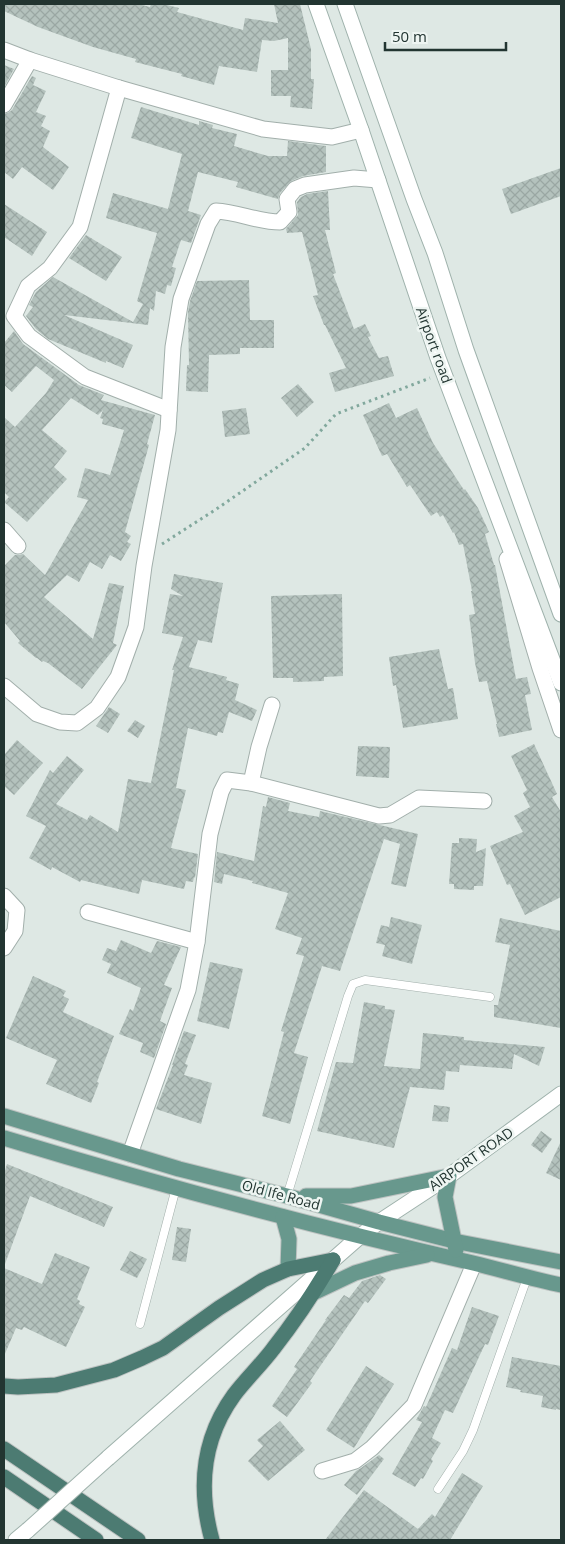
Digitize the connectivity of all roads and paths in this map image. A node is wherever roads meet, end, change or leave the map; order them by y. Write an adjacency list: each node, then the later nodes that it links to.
1 (316, 4): 7 (street, Airport road)
2 (345, 4): 15 (street, Airport road)
3 (4, 50): 4 (street)
4 (30, 60): 5 (street); 6 (street)
5 (119, 88): 7 (street); 11 (street)
6 (4, 105)
7 (361, 130): 8 (street, Airport road)
8 (378, 180): 9 (street, Airport road); 11 (street)
9 (438, 358): 10 (street); 16 (street, Airport road)
10 (439, 375): 14 (path); 21 (street)
11 (169, 410): 14 (street)
12 (4, 530): 13 (street)
13 (18, 546)
14 (146, 553): 19 (street)
15 (551, 587): 16 (street); 17 (street, Airport road)
16 (529, 596): 18 (street, Airport road)
17 (561, 614)
18 (561, 683)
19 (4, 686)
20 (272, 705): 22 (street)
21 (561, 730)
22 (251, 783): 23 (street); 26 (street)
23 (484, 801)
24 (4, 896): 27 (street)
25 (88, 912): 26 (street)
26 (197, 942): 32 (street)
27 (4, 948)
28 (490, 997): 35 (lane)
29 (561, 1094): 33 (street, AIRPORT ROAD)
30 (4, 1116): 32 (main road, Old Ife Road)
31 (4, 1138): 34 (main road, Old Ife Road)
32 (130, 1154): 35 (main road, Old Ife Road)
33 (449, 1176): 35 (main road); 37 (street, AIRPORT ROAD); 39 (main road)
34 (176, 1188): 36 (main road, Old Ife Road); 49 (lane)
35 (287, 1196): 37 (main road, Old Ife Road)
36 (283, 1217): 38 (main road, Old Ife Road); 45 (main road)
37 (379, 1222): 38 (street, AIRPORT ROAD); 39 (main road, Old Ife Road)
38 (359, 1237): 40 (main road, Old Ife Road); 41 (street, AIRPORT ROAD)
39 (454, 1241): 42 (main road); 43 (main road, Old Ife Road)
40 (432, 1254): 42 (main road, Old Ife Road); 48 (main road)
41 (333, 1260): 45 (highway); 48 (highway); 55 (street, AIRPORT ROAD, bridge)
42 (457, 1260): 44 (main road, Old Ife Road)
43 (561, 1262)
44 (474, 1264): 46 (main road, Old Ife Road); 52 (street)
45 (288, 1269): 50 (highway)
46 (527, 1278): 47 (main road, Old Ife Road); 54 (lane)
47 (561, 1285)
48 (313, 1293): 58 (highway)
49 (140, 1324)
50 (4, 1386)
51 (4, 1449): 57 (highway)
52 (322, 1471)
53 (4, 1477): 56 (highway)
54 (438, 1489)
55 (16, 1540)
56 (96, 1540)
57 (138, 1540)
58 (212, 1540)

